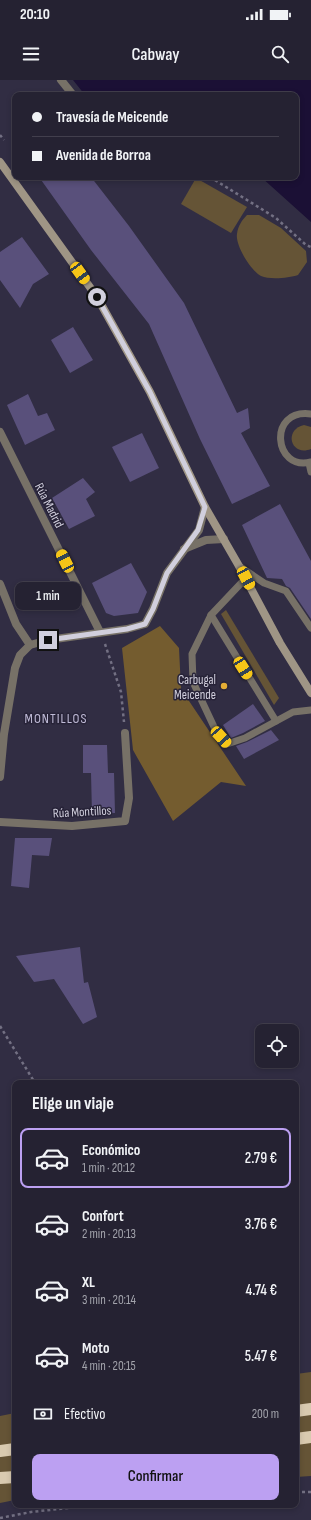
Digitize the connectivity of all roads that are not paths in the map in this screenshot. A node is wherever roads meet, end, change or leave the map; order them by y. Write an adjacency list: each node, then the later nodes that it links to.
1 (61, 80): 2 (street)
2 (71, 92)
3 (0, 162): 4 (main road)
4 (12, 179)
5 (13, 180): 10 (main road)
6 (311, 414): 8 (lane)
7 (0, 432): 18 (street, Rúa Madrid)
8 (310, 462): 9 (lane)
9 (311, 472)
10 (205, 507): 11 (main road); 12 (street)
11 (224, 539): 12 (street); 13 (main road)
12 (183, 550): 18 (street)
13 (239, 566): 14 (main road); 17 (lane)
14 (246, 578): 16 (lane); 20 (main road)
15 (0, 584): 19 (street)
16 (211, 615): 22 (lane); 22 (lane)
17 (311, 628)
18 (100, 632): 19 (street)
19 (30, 645): 24 (street)
20 (311, 693)
21 (311, 710): 22 (lane)
22 (276, 721)
23 (125, 733): 25 (street, Rúa Montillos)
24 (0, 777)
25 (0, 822)
26 (311, 1409): 27 (highway)
27 (299, 1411)
28 (311, 1437): 29 (highway)
29 (299, 1439)
30 (12, 1449): 31 (highway)
31 (0, 1451)
32 (12, 1477): 33 (highway)
33 (0, 1478)

